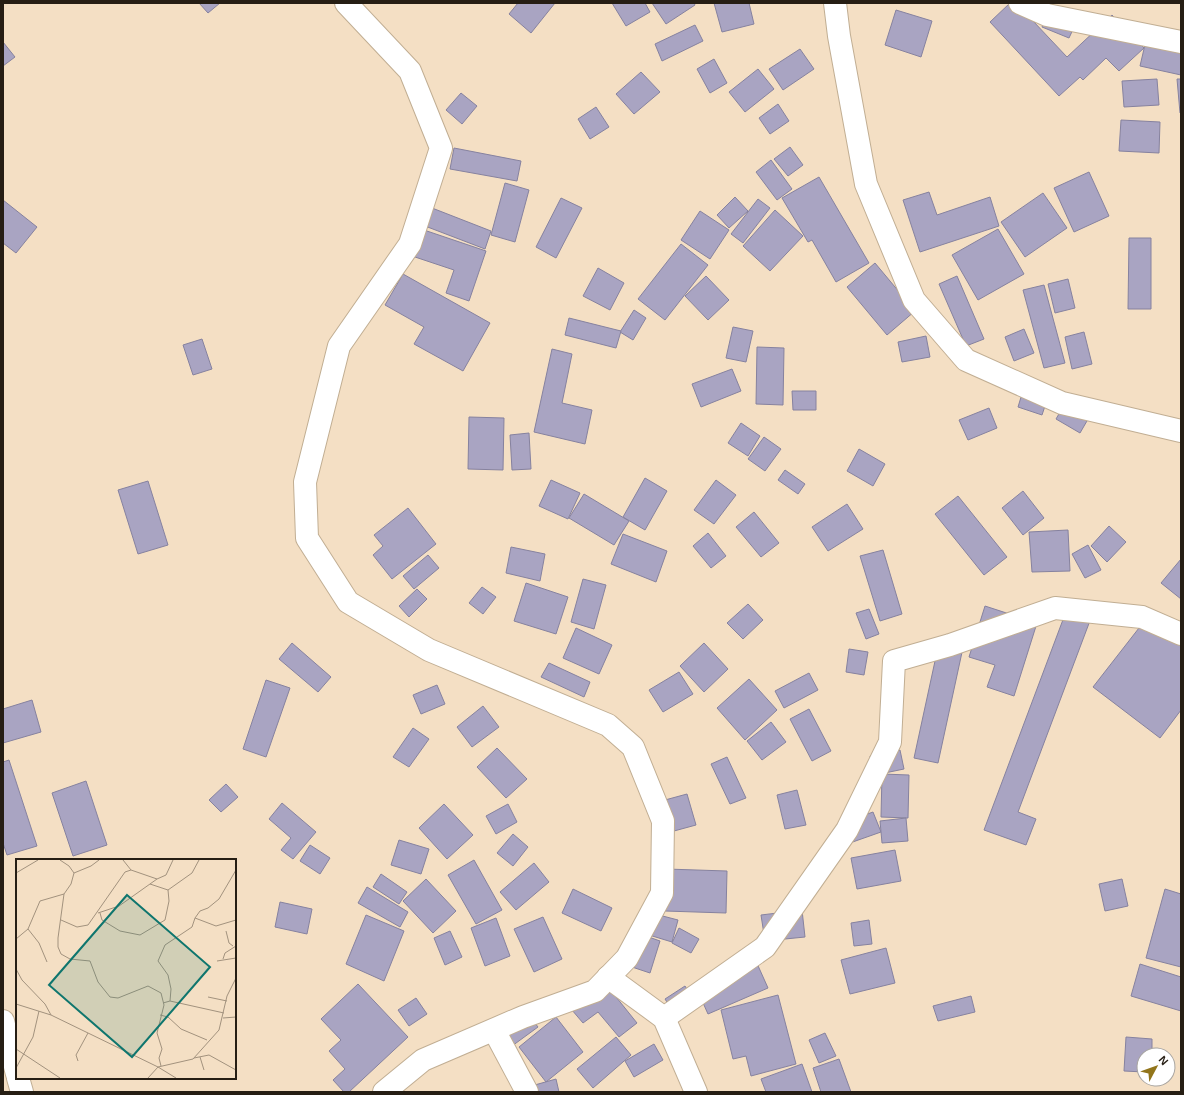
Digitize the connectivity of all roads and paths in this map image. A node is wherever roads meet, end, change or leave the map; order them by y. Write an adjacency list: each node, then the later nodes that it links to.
1 (346, 3): 7 (street)
2 (835, 3): 5 (street)
3 (1020, 3): 4 (street)
4 (1181, 42)
5 (1181, 431)
6 (1181, 634): 8 (street)
7 (608, 978): 8 (street); 10 (street)
8 (664, 1018): 16 (street)
9 (3, 1021): 11 (street)
10 (494, 1030): 14 (street); 15 (street)
11 (16, 1070)
12 (18, 1079): 13 (street)
13 (22, 1092)
14 (384, 1092)
15 (527, 1092)
16 (696, 1092)

